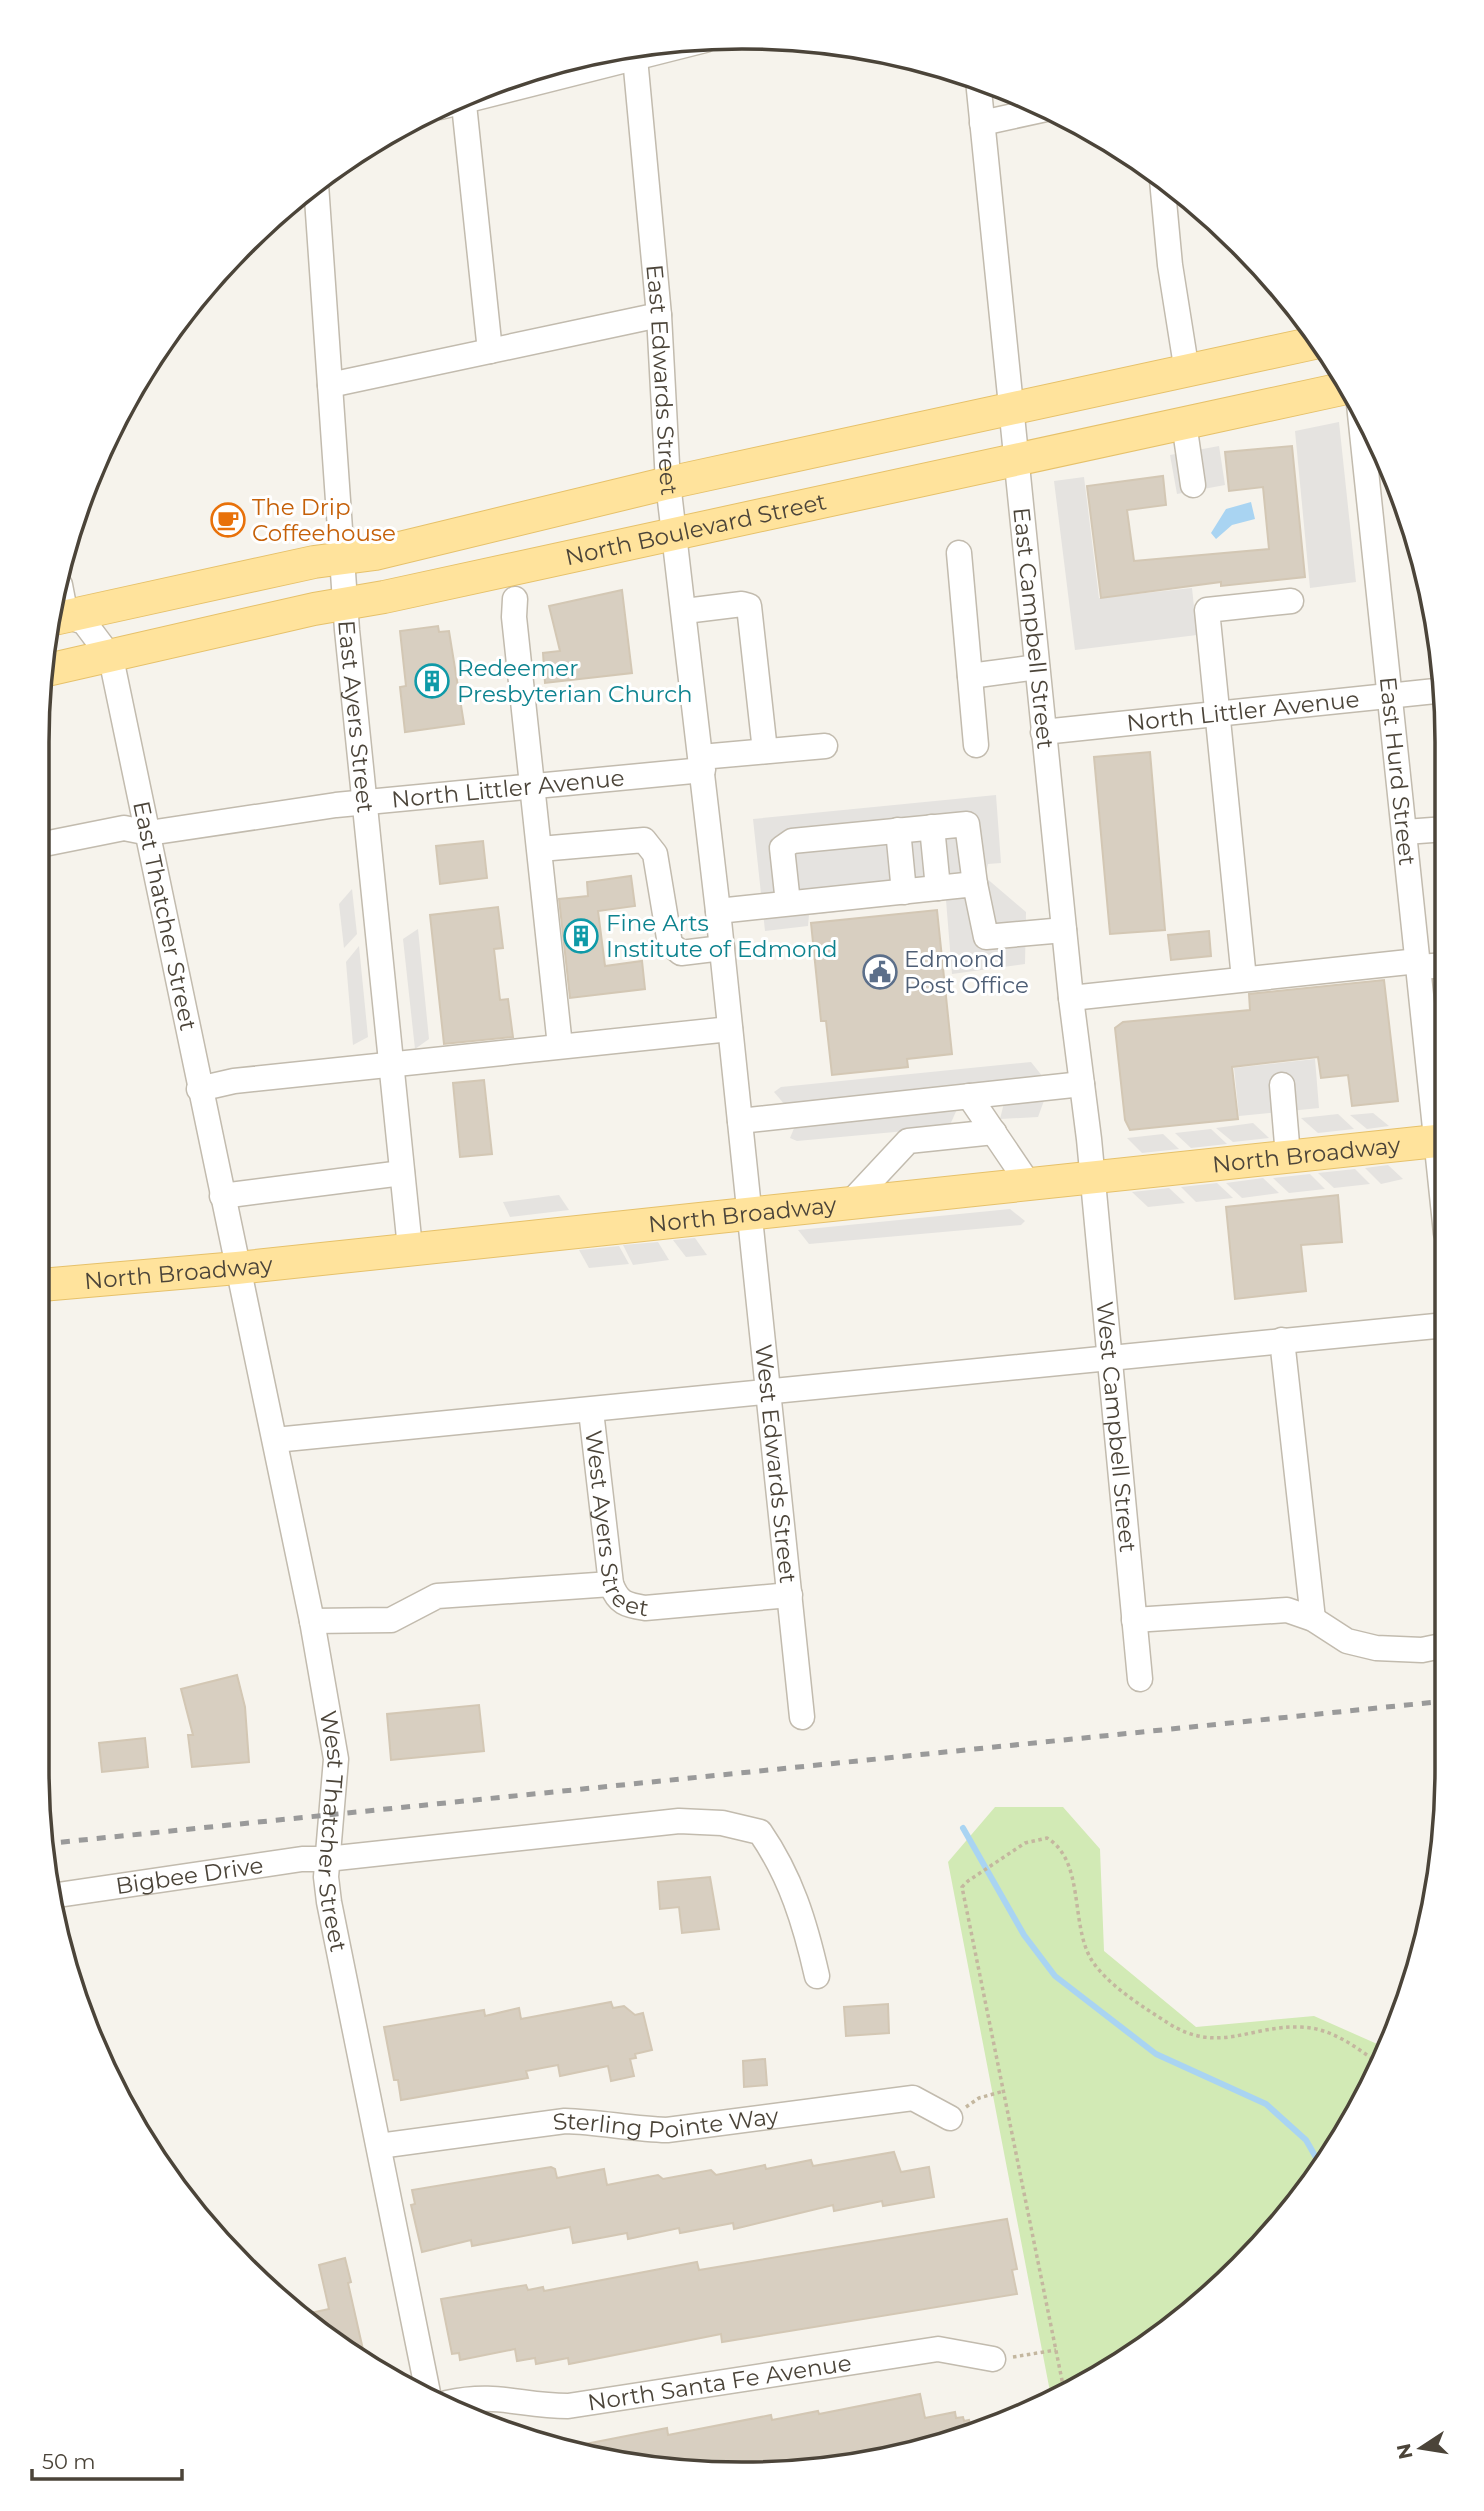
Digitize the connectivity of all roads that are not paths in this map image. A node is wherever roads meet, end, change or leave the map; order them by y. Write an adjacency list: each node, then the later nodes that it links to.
1 (635, 58): 8 (street, East Edwards Street)
2 (979, 91): 5 (street, East Campbell Street)
3 (457, 111): 10 (street)
4 (1029, 112): 5 (street)
5 (982, 122): 14 (street, East Campbell Street)
6 (1163, 191): 11 (street)
7 (317, 195): 12 (street, East Ayers Street)
8 (659, 316): 10 (street); 18 (street, East Edwards Street)
9 (1309, 344): 11 (main road)
10 (490, 351): 12 (street)
11 (1187, 372): 14 (main road)
12 (330, 385): 22 (street, East Ayers Street)
13 (1338, 390): 15 (main road, North Boulevard Street)
14 (1010, 411): 17 (street, East Campbell Street); 18 (main road)
15 (1184, 423): 17 (main road, North Boulevard Street); 19 (street)
16 (1362, 431): 33 (street, East Hurd Street)
17 (1015, 460): 20 (main road, North Boulevard Street); 29 (street, East Campbell Street)
18 (668, 482): 20 (street, East Edwards Street); 22 (main road)
19 (1193, 485)
20 (676, 534): 25 (main road, North Boulevard Street); 26 (street, East Edwards Street)
21 (959, 554): 31 (street)
22 (342, 558): 25 (street, East Ayers Street); 27 (main road)
23 (514, 599): 40 (street)
24 (1291, 601): 34 (street)
25 (345, 603): 28 (main road, North Boulevard Street); 41 (street, East Ayers Street)
26 (685, 611): 38 (street); 39 (street, East Edwards Street)
27 (60, 617): 28 (street, East Thatcher Street)
28 (111, 657): 30 (main road, North Boulevard Street); 46 (street, East Thatcher Street)
29 (1037, 667): 31 (street); 35 (street, East Campbell Street)
30 (53, 669)
31 (970, 676): 36 (street)
32 (1433, 691): 33 (street, North Littler Avenue)
33 (1391, 695): 34 (street, North Littler Avenue); 45 (street, East Hurd Street)
34 (1217, 712): 35 (street, North Littler Avenue); 58 (street)
35 (1043, 732): 54 (street, East Campbell Street)
36 (976, 745)
37 (825, 746): 38 (street, North Littler Avenue)
38 (765, 751): 39 (street, North Littler Avenue)
39 (702, 764): 40 (street, North Littler Avenue); 53 (street, East Edwards Street)
40 (534, 786): 41 (street, North Littler Avenue); 48 (street)
41 (365, 802): 46 (street, North Littler Avenue); 64 (street, East Ayers Street)
42 (932, 827): 44 (street); 49 (street); 50 (street)
43 (1435, 829): 45 (street)
44 (898, 830): 51 (street); 52 (street)
45 (1405, 832): 56 (street, East Hurd Street)
46 (149, 833): 47 (street, North Littler Avenue); 67 (street, East Thatcher Street)
47 (49, 843)
48 (540, 849): 55 (street); 63 (street)
49 (975, 884): 50 (street); 54 (street)
50 (938, 888): 51 (street)
51 (904, 892): 52 (street)
52 (788, 903): 53 (street)
53 (718, 911): 55 (street, East Edwards Street)
54 (1064, 930): 59 (street, East Campbell Street)
55 (722, 948): 62 (street, East Edwards Street)
56 (1418, 964): 57 (street); 58 (street); 60 (street, East Hurd Street)
57 (1435, 965)
58 (1244, 979): 59 (street)
59 (1071, 998): 65 (street, East Campbell Street)
60 (1423, 1006): 61 (street); 68 (street, East Hurd Street)
61 (1435, 1016)
62 (730, 1028): 63 (street); 70 (street, East Edwards Street)
63 (560, 1046): 64 (street)
64 (393, 1064): 67 (street); 74 (street, East Ayers Street)
65 (1082, 1084): 69 (street); 75 (street, East Campbell Street)
66 (1282, 1085): 73 (street)
67 (199, 1089): 77 (street, East Thatcher Street)
68 (1435, 1095)
69 (969, 1096): 70 (street); 71 (street)
70 (740, 1121): 79 (street, East Edwards Street)
71 (994, 1132): 76 (street); 78 (street)
72 (1435, 1141): 73 (main road, North Broadway)
73 (1287, 1156): 75 (main road, North Broadway)
74 (402, 1173): 77 (street); 80 (street, East Ayers Street)
75 (1091, 1177): 76 (main road, North Broadway); 85 (street, West Campbell Street)
76 (1028, 1183): 78 (main road, North Broadway)
77 (222, 1196): 81 (street, East Thatcher Street)
78 (851, 1202): 79 (main road, North Broadway)
79 (751, 1213): 80 (main road, North Broadway); 86 (street, West Edwards Street)
80 (410, 1248): 81 (main road, North Broadway)
81 (237, 1268): 82 (main road, North Broadway); 88 (street, West Thatcher Street)
82 (49, 1284)
83 (1435, 1326): 84 (street)
84 (1282, 1340): 85 (street); 92 (street)
85 (1110, 1357): 86 (street); 91 (street, West Campbell Street)
86 (767, 1394): 87 (street); 90 (street, West Edwards Street)
87 (591, 1411): 88 (street); 89 (street, West Ayers Street)
88 (275, 1440): 93 (street, West Thatcher Street)
89 (611, 1584): 90 (street, West Ayers Street); 93 (street)
90 (790, 1595): 96 (street, West Edwards Street)
91 (1134, 1619): 92 (street); 95 (street, West Campbell Street)
92 (1313, 1619): 94 (street)
93 (313, 1621): 97 (street, West Thatcher Street)
94 (1435, 1647)
95 (1140, 1679)
96 (802, 1717)
97 (327, 1859): 98 (street, Bigbee Drive); 99 (street, Bigbee Drive); 101 (street, West Thatcher Street)
98 (61, 1895)
99 (817, 1976)
100 (950, 2118): 101 (street, Sterling Pointe Way)
101 (379, 2146): 103 (street, West Thatcher Street)
102 (993, 2359): 104 (street, North Santa Fe Avenue)
103 (427, 2386)
104 (459, 2401)

